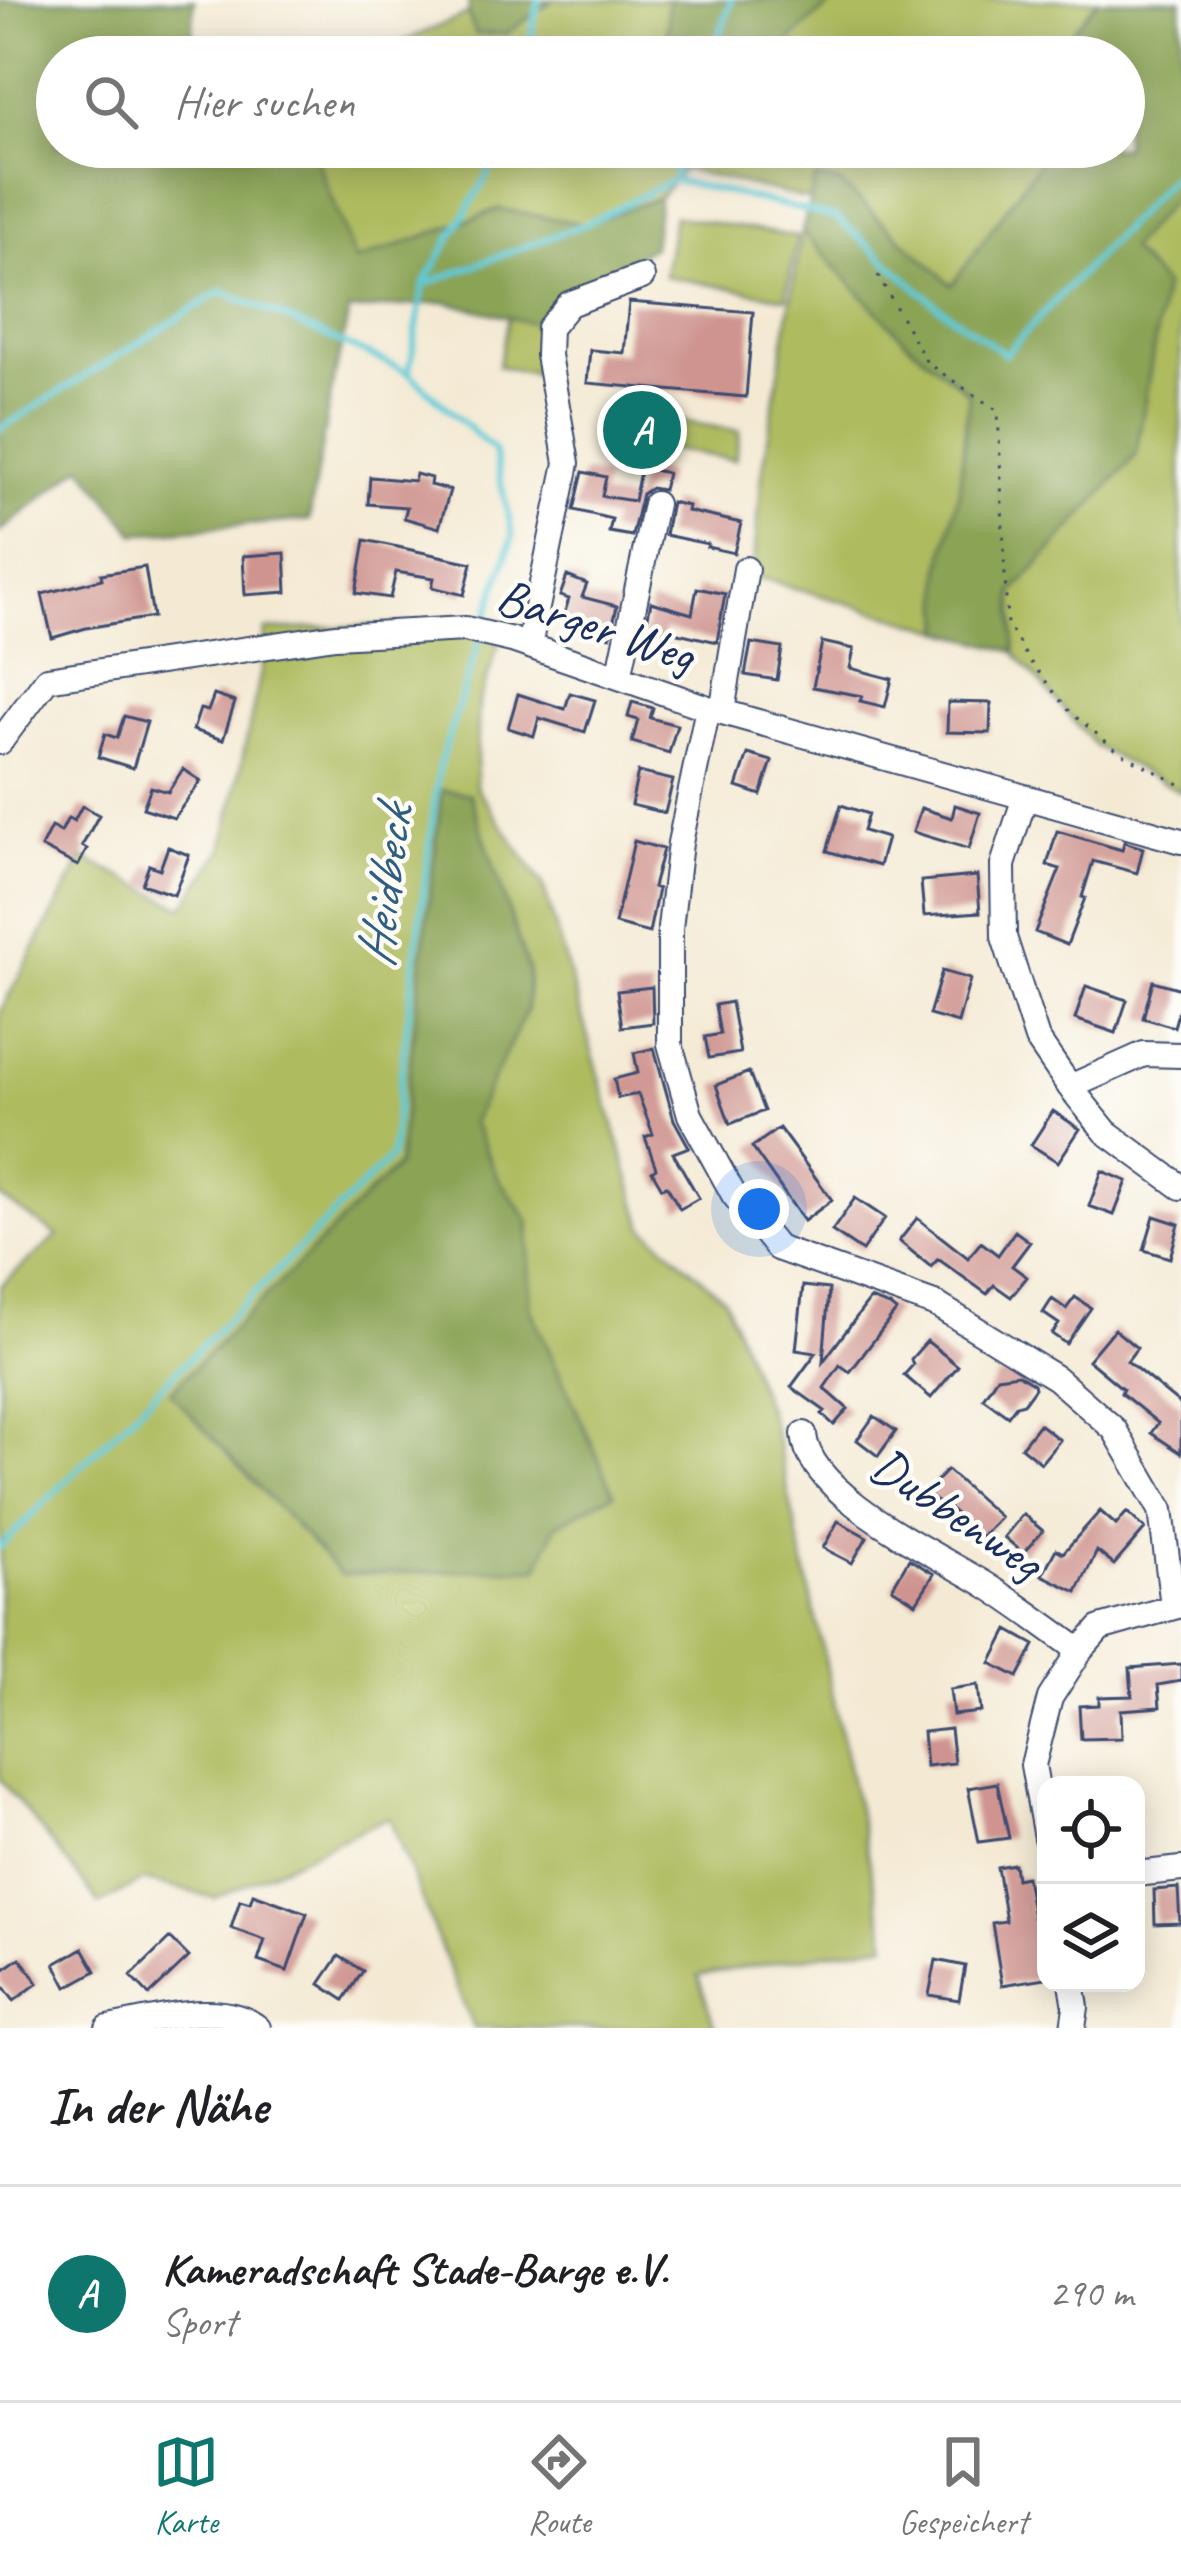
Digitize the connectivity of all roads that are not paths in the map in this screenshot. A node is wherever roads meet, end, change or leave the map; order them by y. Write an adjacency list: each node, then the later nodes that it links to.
1 (642, 278): 4 (street)
2 (655, 504): 5 (street)
3 (746, 569): 6 (street)
4 (520, 643): 5 (street, Barger Weg); 7 (street, Barger Weg)
5 (619, 677): 6 (street, Barger Weg)
6 (715, 710): 8 (street, Barger Weg); 14 (street)
7 (0, 742)
8 (1025, 796): 9 (street, Barger Weg); 11 (street)
9 (1181, 841)
10 (1181, 1055): 11 (street)
11 (1070, 1087): 12 (street)
12 (1181, 1187)
13 (805, 1434): 15 (street, Dubbenweg)
14 (1177, 1605): 15 (street)
15 (1080, 1651): 16 (street)
16 (1037, 1787)
17 (1181, 1869): 18 (street)
18 (1145, 1873)
19 (1074, 1992): 22 (street)
20 (108, 2028): 21 (street)
21 (258, 2028)
22 (1073, 2028)

